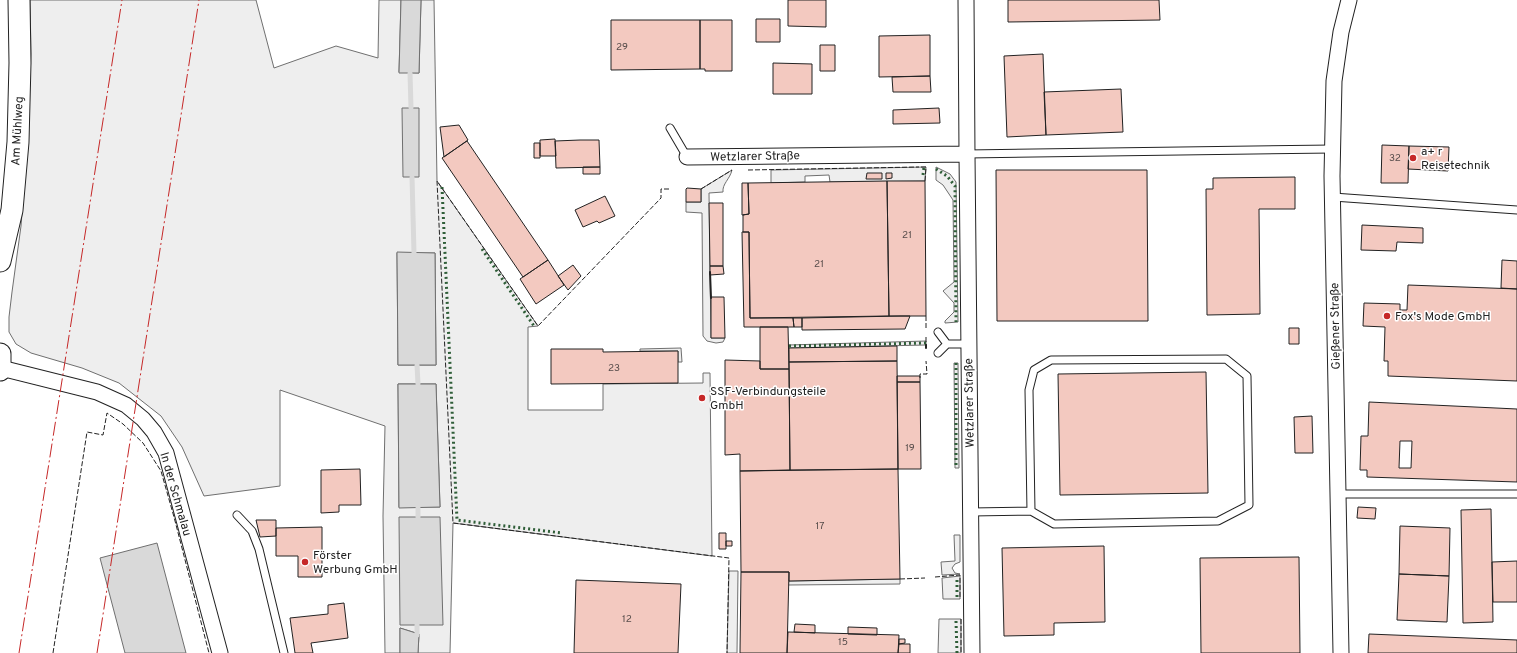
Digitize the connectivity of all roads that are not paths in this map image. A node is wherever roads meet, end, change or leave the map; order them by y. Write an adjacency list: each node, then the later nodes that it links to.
1 (19, 0): 10 (main road, Am Mühlweg)
2 (966, 0): 6 (street, Wetzlarer Straße)
3 (1349, 0): 5 (street, Gießener Straße)
4 (670, 128): 7 (lane)
5 (1333, 149): 6 (lane); 8 (street, Gießener Straße)
6 (967, 154): 7 (street, Wetzlarer Straße); 13 (street, Wetzlarer Straße)
7 (688, 157)
8 (1332, 197): 9 (lane); 16 (street, Gießener Straße)
9 (1517, 210)
10 (0, 261)
11 (938, 332): 12 (lane)
12 (947, 344): 13 (lane); 14 (lane)
13 (969, 344): 19 (street, Wetzlarer Straße)
14 (938, 353)
15 (0, 364): 21 (street, In der Schmalau)
16 (1338, 494): 17 (lane); 24 (street, Gießener Straße)
17 (1517, 494)
18 (1031, 511): 18 (lane); 19 (lane)
19 (971, 512): 23 (street, Wetzlarer Straße)
20 (237, 516): 22 (lane)
21 (220, 653)
22 (284, 653)
23 (972, 653)
24 (1341, 653)

